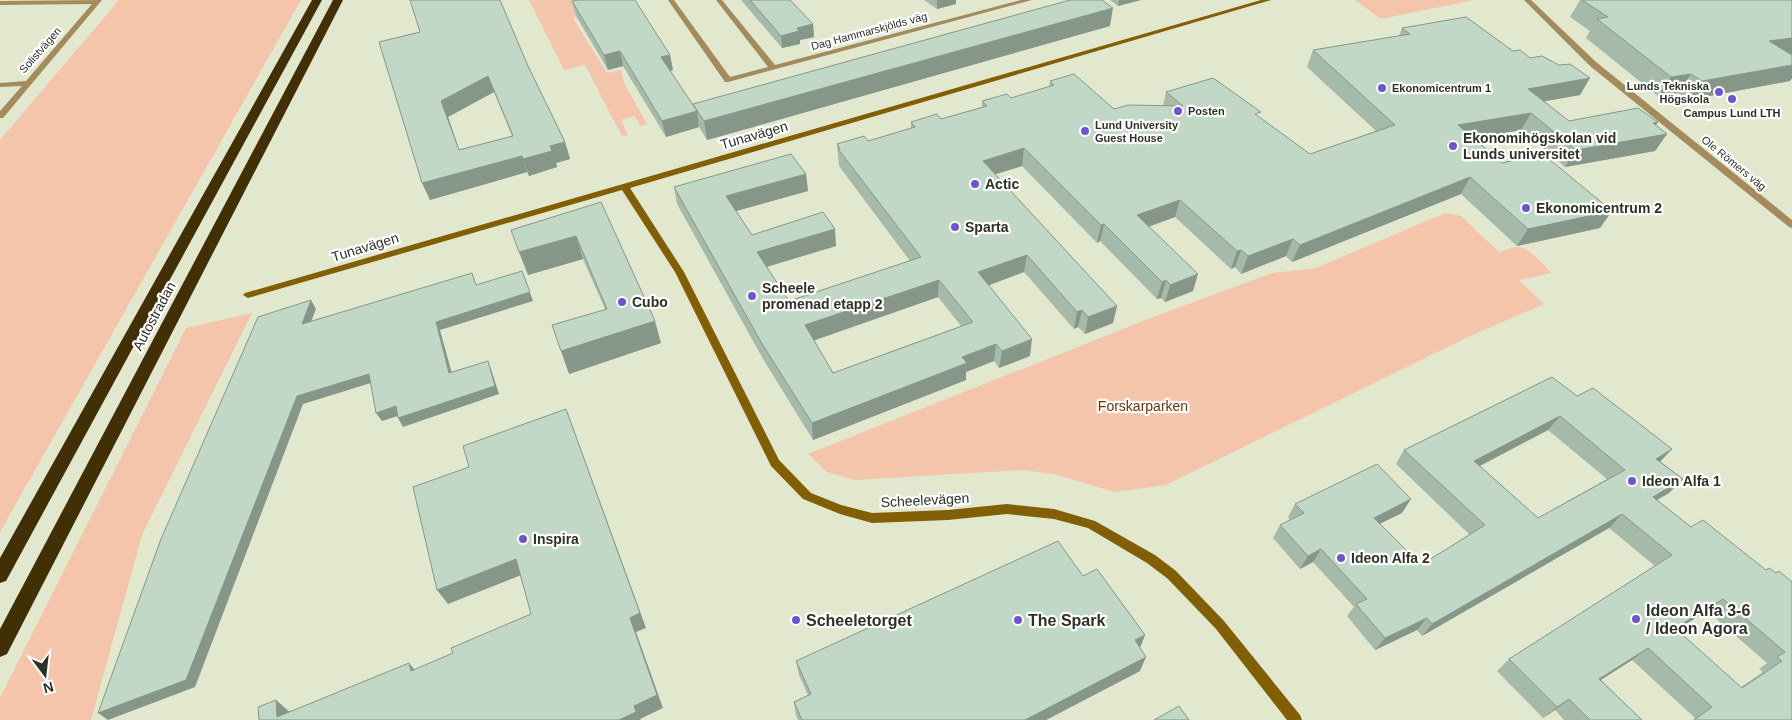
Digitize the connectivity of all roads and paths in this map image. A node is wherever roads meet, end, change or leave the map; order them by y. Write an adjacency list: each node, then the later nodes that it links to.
1 (317, 0): 17 (highway, Autostradan)
2 (338, 0): 18 (highway, Autostradan)
3 (671, 0): 10 (street, Dag Hammarskjölds väg)
4 (719, 0): 10 (street)
5 (1029, 0): 10 (street, Dag Hammarskjölds väg)
6 (1268, 0): 14 (main road, Tunavägen)
7 (1527, 0): 15 (street, Ole Römers väg)
8 (98, 1): 9 (street); 11 (street, Solistvägen)
9 (0, 3)
10 (773, 68)
11 (27, 83): 12 (street); 13 (street, Solistvägen)
12 (0, 85)
13 (0, 116)
14 (625, 187): 16 (main road, Tunavägen); 19 (main road, Scheelevägen)
15 (1792, 225)
16 (248, 295)
17 (0, 575)
18 (0, 648)
19 (1294, 720)

